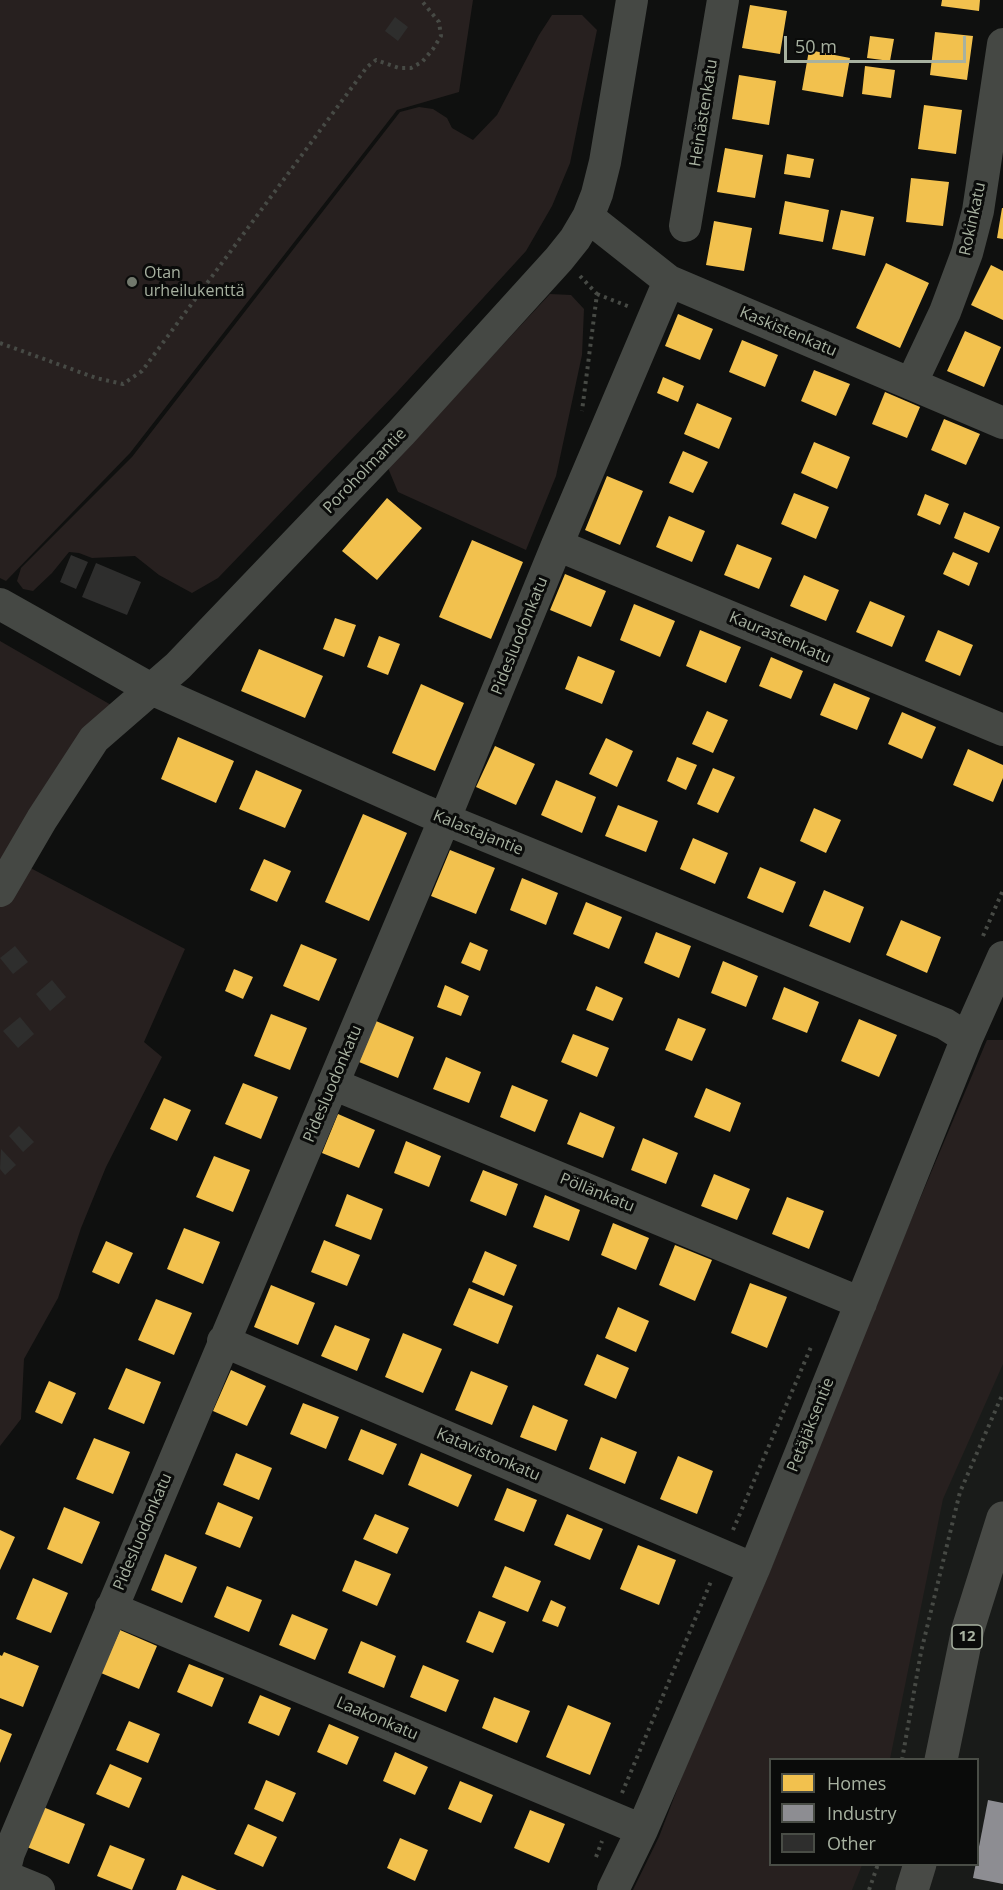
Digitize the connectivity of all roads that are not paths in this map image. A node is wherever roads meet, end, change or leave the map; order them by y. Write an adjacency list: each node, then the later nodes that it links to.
1 (632, 0): 4 (street, Poroholmantie)
2 (723, 0): 5 (street, Heinästenkatu)
3 (1003, 44): 7 (street, Rokinkatu)
4 (588, 218): 6 (street, Kaskistenkatu); 11 (street, Poroholmantie)
5 (685, 226)
6 (669, 281): 7 (street, Kaskistenkatu); 9 (street, Pidesluodonkatu)
7 (910, 384): 8 (street, Kaskistenkatu)
8 (1003, 423)
9 (557, 545): 12 (street, Kaurastenkatu); 13 (street, Pidesluodonkatu)
10 (0, 604): 11 (street, Kalastajantie)
11 (151, 689): 13 (street, Kalastajantie); 14 (street, Poroholmantie)
12 (1003, 730)
13 (445, 818): 16 (street, Kalastajantie); 17 (street, Pidesluodonkatu)
14 (0, 891)
15 (1003, 957): 16 (street, Petäjäksentie)
16 (967, 1038): 18 (street, Petäjäksentie)
17 (333, 1084): 18 (street, Pöllänkatu); 19 (street, Pidesluodonkatu)
18 (861, 1303): 21 (street, Petäjäksentie)
19 (223, 1341): 21 (street, Katavistonkatu); 22 (street, Pidesluodonkatu)
20 (1003, 1518): 23 (highway, 12)
21 (754, 1569): 24 (street, Petäjäksentie)
22 (111, 1608): 24 (street, Laakonkatu); 25 (street, Pidesluodonkatu)
23 (940, 1758)
24 (642, 1830): 27 (street, Petäjäksentie)
25 (1, 1881): 26 (street)
26 (39, 1890)
27 (613, 1890)

